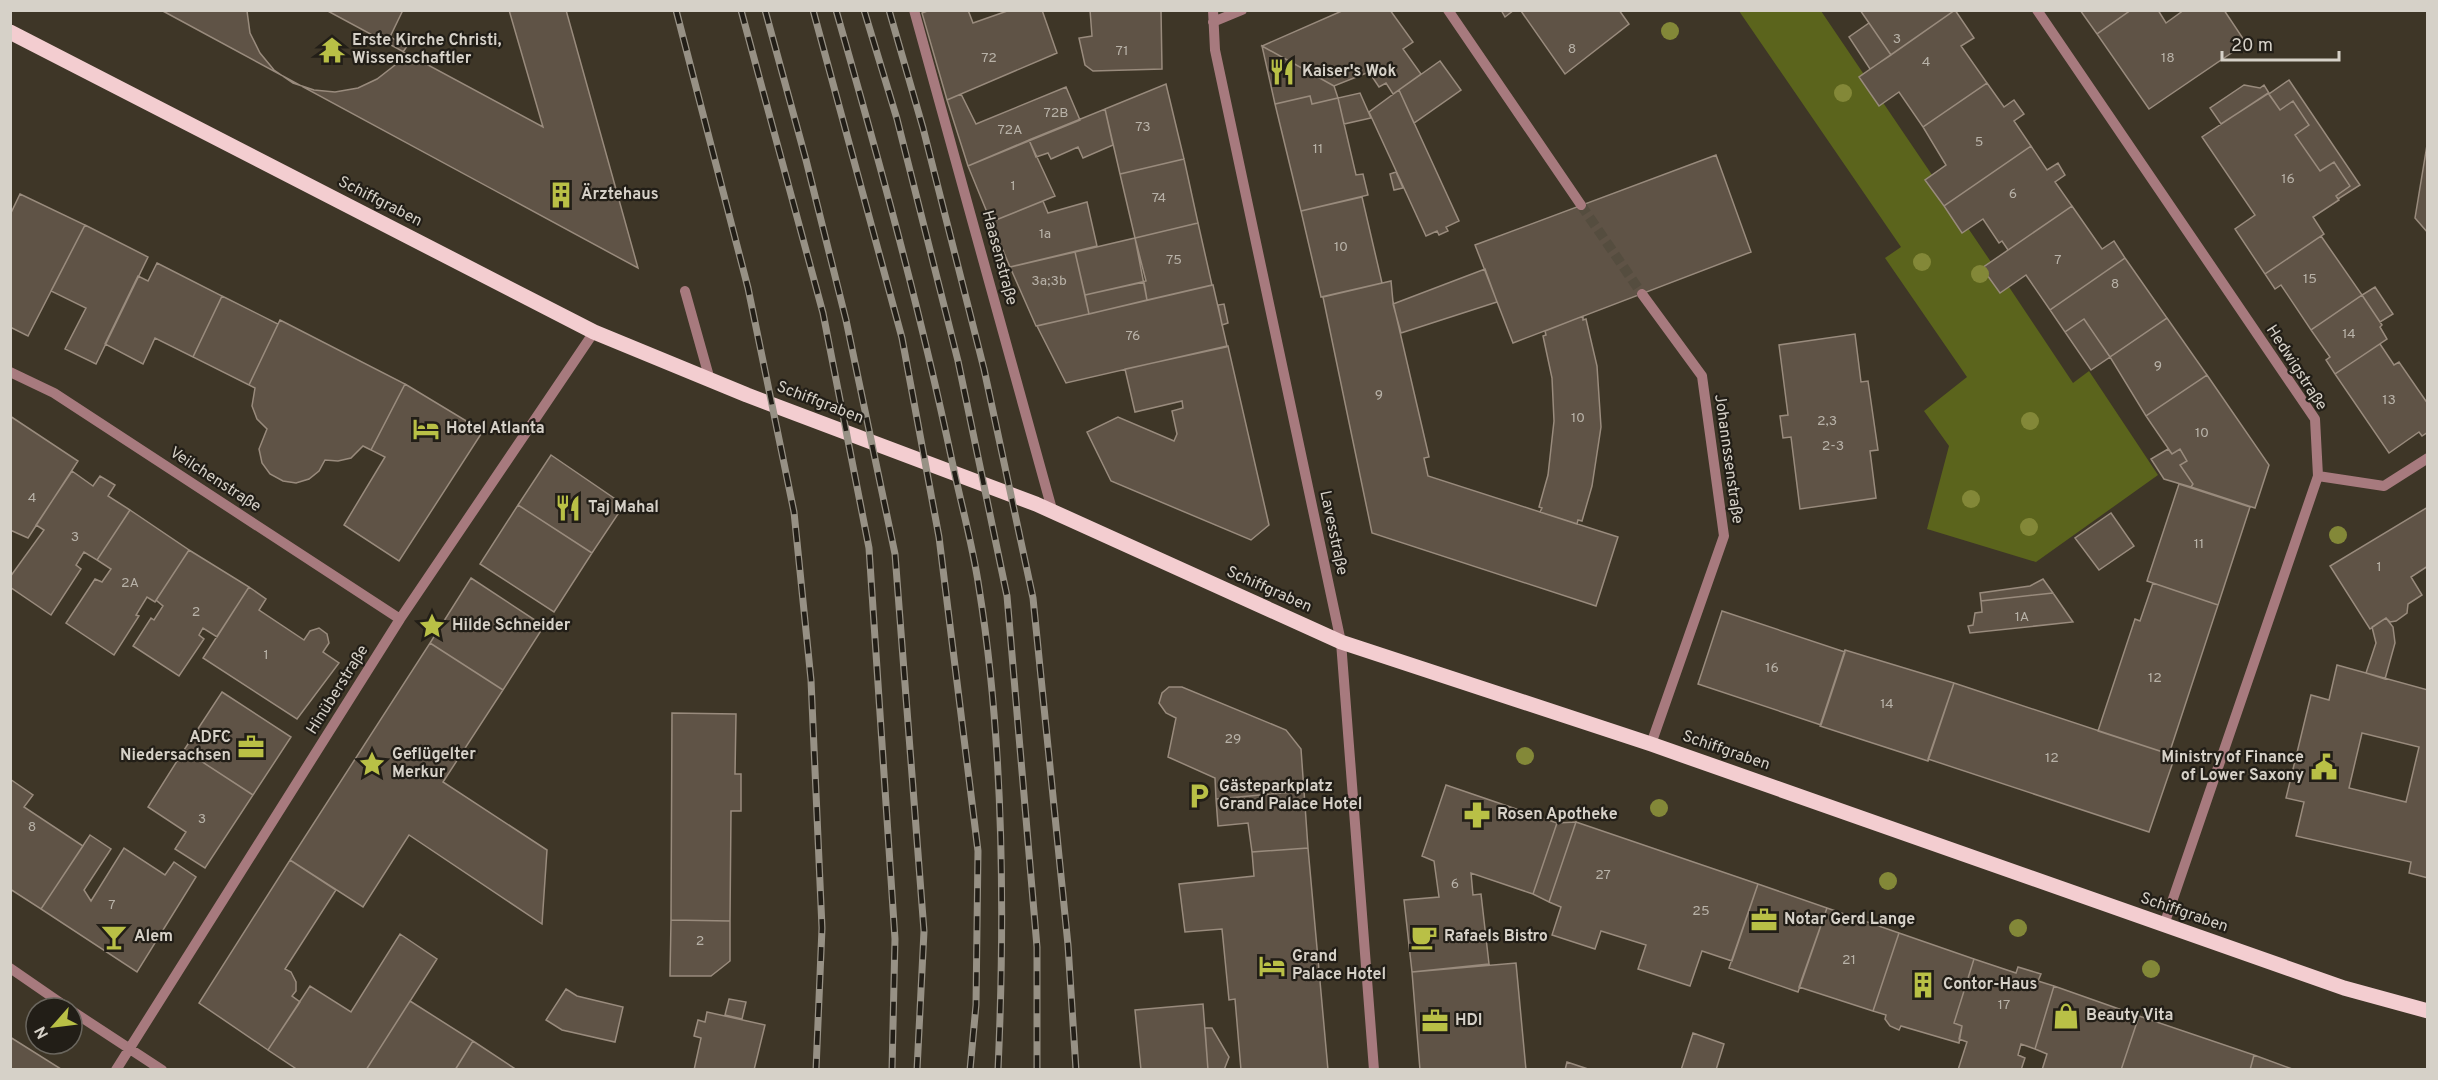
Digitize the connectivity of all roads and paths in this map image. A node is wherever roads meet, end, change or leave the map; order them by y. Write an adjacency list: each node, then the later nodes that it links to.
1 (914, 10): 16 (street, Haasenstraße)
2 (1213, 10): 6 (street, Lavesstraße)
3 (1242, 10): 6 (street)
4 (1448, 10): 8 (street)
5 (2037, 10): 15 (street, Hedwigstraße)
6 (1213, 22): 18 (street, Lavesstraße)
7 (10, 32): 11 (main road, Schiffgraben)
8 (1581, 205)
9 (685, 291): 13 (street)
10 (1642, 294): 19 (street, Johannssenstraße)
11 (594, 332): 13 (main road, Schiffgraben); 17 (street, Hinüberstraße)
12 (10, 372): 17 (street, Veilchenstraße)
13 (710, 380): 16 (main road, Schiffgraben)
14 (2427, 458): 15 (street)
15 (2318, 476): 20 (street, Hedwigstraße)
16 (1053, 513): 18 (main road, Schiffgraben)
17 (400, 619): 25 (street, Hinüberstraße)
18 (1341, 642): 19 (main road, Schiffgraben); 28 (street, Lavesstraße)
19 (1651, 744): 20 (main road, Schiffgraben)
20 (2164, 925): 23 (main road, Schiffgraben)
21 (10, 968): 22 (street)
22 (51, 996)
23 (2427, 1011)
24 (84, 1019): 25 (street)
25 (129, 1050): 26 (street, Hinüberstraße); 27 (street)
26 (116, 1070)
27 (162, 1070)
28 (1374, 1070)

